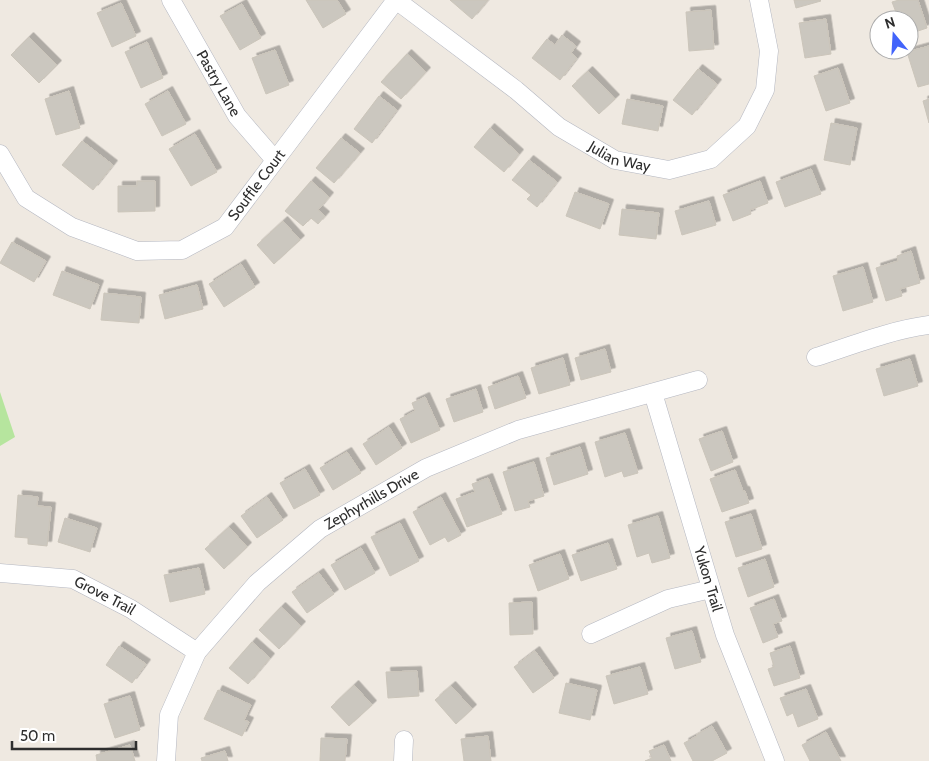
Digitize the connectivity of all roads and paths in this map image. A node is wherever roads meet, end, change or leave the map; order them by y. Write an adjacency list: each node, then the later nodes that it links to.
1 (171, 0): 5 (street, Pastry Lane)
2 (396, 0): 3 (street, Julian Way); 5 (street, Souffle Court)
3 (759, 0)
4 (0, 154): 5 (street, Souffle Court)
5 (275, 160)
6 (929, 325): 7 (street)
7 (816, 357)
8 (698, 380): 9 (street, Zephyrhills Drive)
9 (653, 393): 11 (street, Yukon Trail); 13 (street, Zephyrhills Drive)
10 (0, 573): 13 (street, Grove Trail)
11 (711, 589): 12 (street); 17 (street, Yukon Trail)
12 (591, 634)
13 (197, 652): 15 (street, Zephyrhills Drive)
14 (404, 740): 16 (street)
15 (166, 761)
16 (403, 761)
17 (775, 761)

